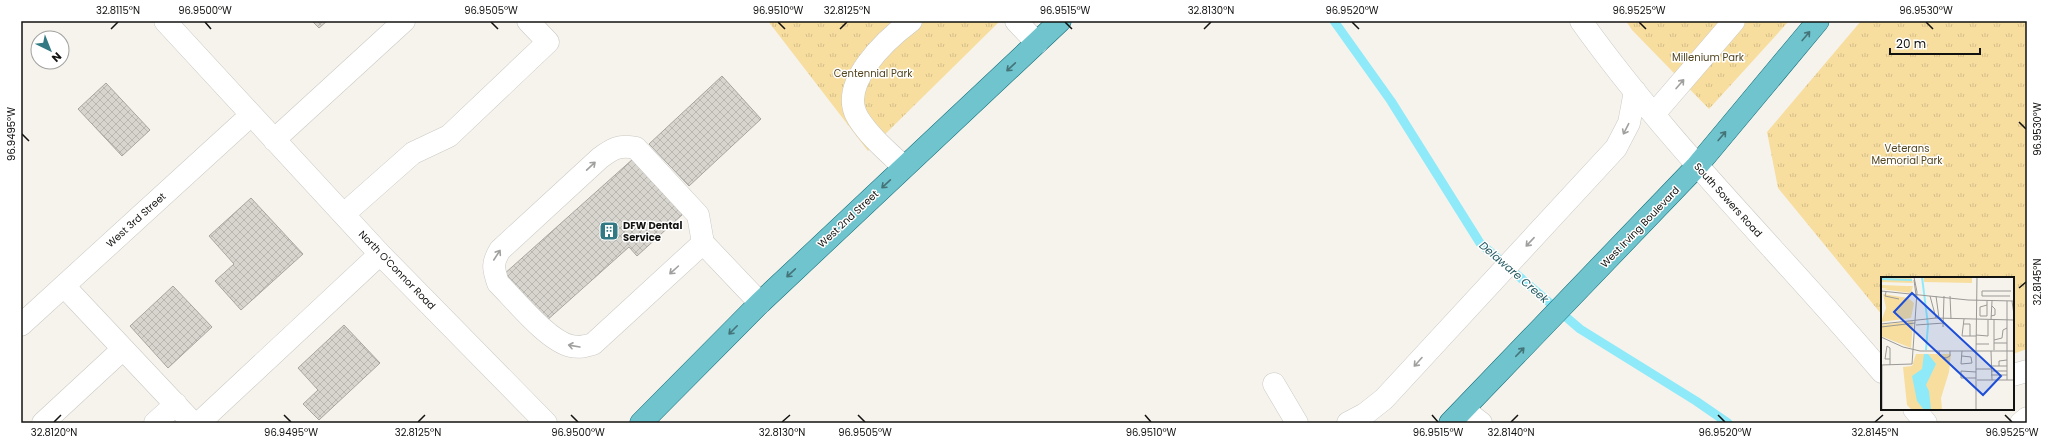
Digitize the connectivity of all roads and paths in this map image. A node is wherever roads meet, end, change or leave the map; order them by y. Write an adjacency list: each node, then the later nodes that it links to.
1 (165, 21): 12 (street, North O'Connor Road)
2 (404, 21): 14 (street)
3 (528, 21): 17 (street)
4 (911, 21): 16 (street)
5 (1016, 21): 10 (street)
6 (1060, 21): 10 (main road, West 2nd Street)
7 (1582, 21): 11 (street, South Sowers Road)
8 (1734, 21): 13 (street, one-way to 8)
9 (1818, 21): 15 (main road, West Irving Boulevard, one-way to 9)
10 (1037, 43): 16 (main road, West 2nd Street, one-way to 16)
11 (1635, 91): 13 (street, South Sowers Road); 40 (street, one-way to 40)
12 (251, 114): 14 (street, North O'Connor Road); 20 (street, West 3rd Street)
13 (1654, 114): 15 (street, South Sowers Road)
14 (274, 140): 17 (street, North O'Connor Road)
15 (1697, 166): 24 (street, South Sowers Road); 32 (main road, West Irving Boulevard, one-way to 15)
16 (904, 167): 21 (main road, West 2nd Street, one-way to 21)
17 (344, 214): 19 (street, North O'Connor Road)
18 (703, 243): 18 (street, one-way to 18); 21 (street)
19 (380, 254): 36 (street); 37 (street, North O'Connor Road)
20 (64, 286): 22 (street, West 3rd Street); 23 (street)
21 (760, 303): 38 (main road, West 2nd Street, one-way to 38)
22 (21, 326)
23 (123, 348): 29 (street); 33 (street)
24 (1873, 356): 25 (street, South Sowers Road)
25 (1881, 370)
26 (2027, 371): 27 (street)
27 (2014, 375)
28 (1274, 384): 39 (street)
29 (176, 404): 34 (street); 35 (street)
30 (1915, 410): 41 (street)
31 (2027, 418): 42 (street)
32 (1465, 419)
33 (43, 423)
34 (155, 423)
35 (193, 423)
36 (199, 423)
37 (546, 423)
38 (641, 423)
39 (1297, 423)
40 (1348, 423)
41 (1926, 423)
42 (2021, 423)

